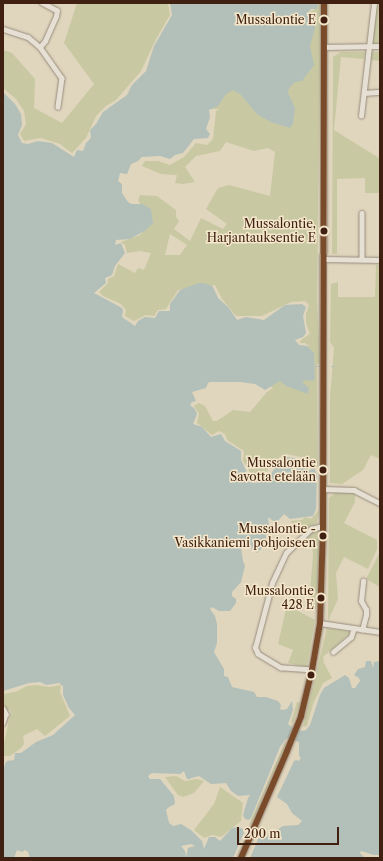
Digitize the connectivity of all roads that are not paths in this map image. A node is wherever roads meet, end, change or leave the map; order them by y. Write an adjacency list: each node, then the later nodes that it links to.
1 (42, 3): 7 (street)
2 (324, 3): 8 (main road)
3 (374, 3): 5 (street)
4 (3, 29): 7 (street)
5 (369, 46): 6 (street); 8 (street); 10 (street)
6 (380, 46)
7 (40, 47): 11 (street)
8 (324, 47): 14 (main road)
9 (380, 92): 10 (street)
10 (364, 93): 12 (street)
11 (58, 107)
12 (361, 116)
13 (362, 213): 15 (street)
14 (324, 259): 15 (street); 17 (main road)
15 (362, 260): 16 (street)
16 (380, 260)
17 (323, 489): 18 (street); 19 (main road)
18 (380, 503)
19 (323, 526): 21 (main road); 26 (street)
20 (362, 581): 23 (street)
21 (320, 623): 22 (street); 26 (main road)
22 (354, 628): 23 (street); 25 (street)
23 (362, 630): 24 (street)
24 (380, 632)
25 (333, 652)
26 (312, 670): 29 (main road)
27 (3, 708): 28 (street)
28 (3, 723)
29 (241, 858)

